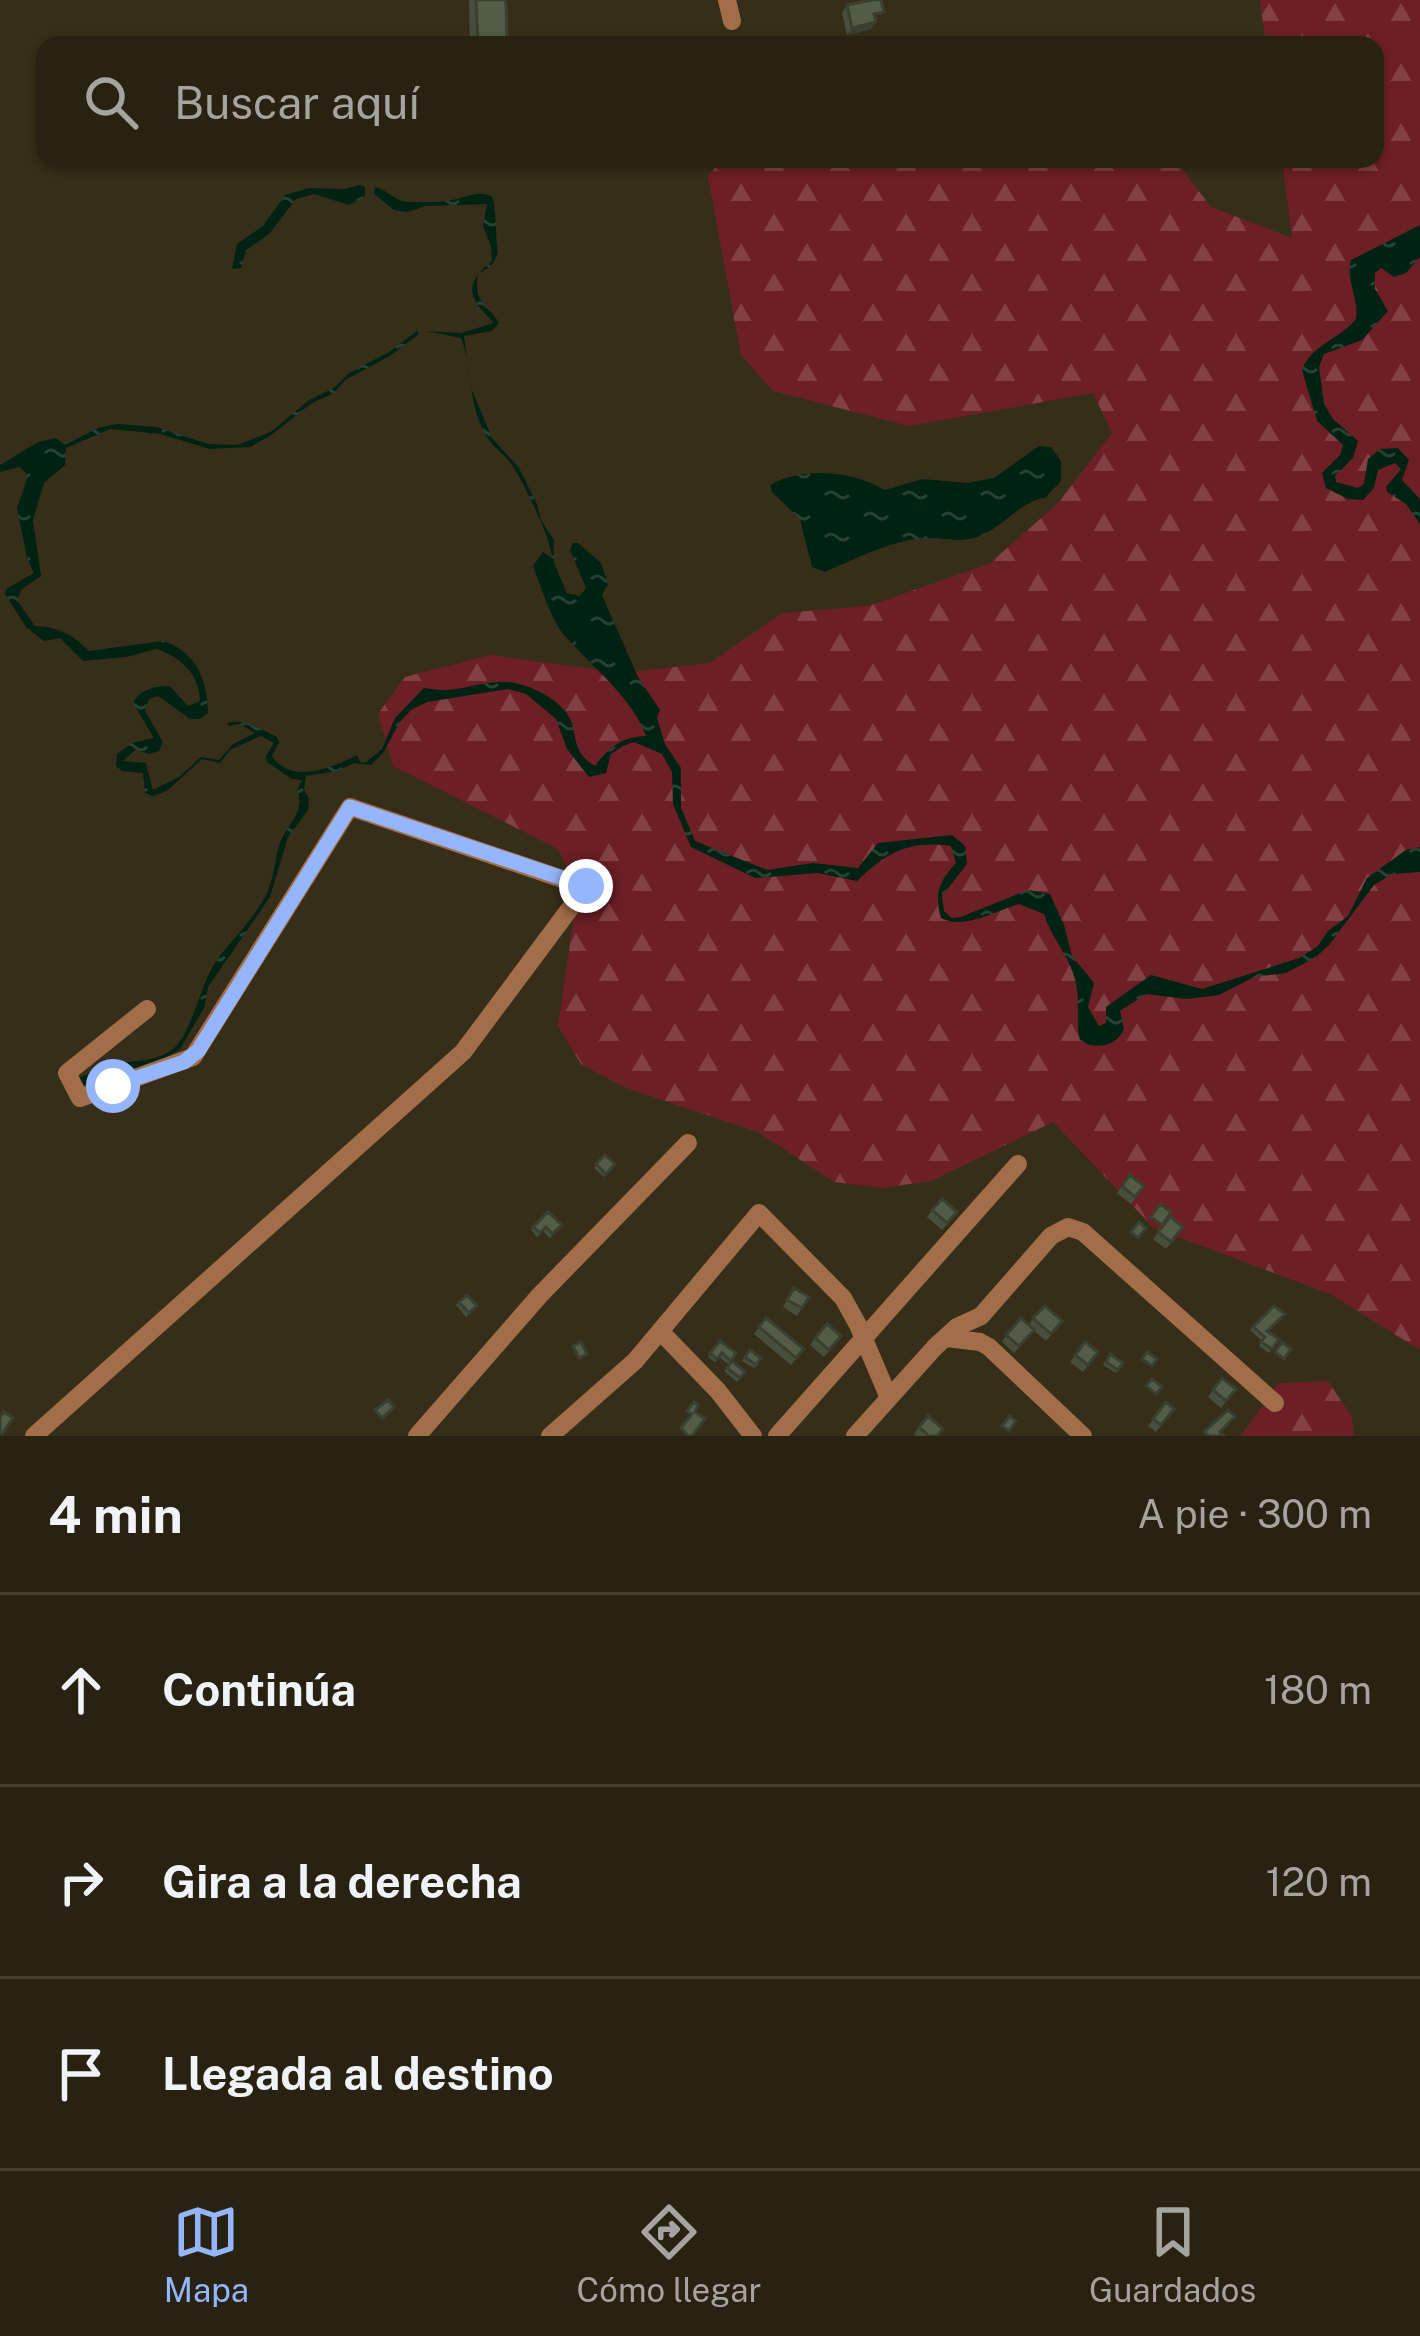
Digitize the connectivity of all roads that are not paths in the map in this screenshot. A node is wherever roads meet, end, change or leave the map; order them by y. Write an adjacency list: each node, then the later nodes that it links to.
1 (728, 0): 2 (street)
2 (732, 21)
3 (147, 1009): 11 (street)
4 (688, 1143): 12 (street)
5 (1018, 1164): 8 (street)
6 (660, 1331): 8 (street); 13 (street); 14 (street)
7 (947, 1338): 9 (street); 10 (street); 17 (street)
8 (863, 1339): 9 (street); 15 (street)
9 (889, 1398): 16 (street)
10 (1275, 1403)
11 (34, 1436)
12 (417, 1436)
13 (550, 1436)
14 (752, 1436)
15 (777, 1436)
16 (855, 1436)
17 (1083, 1436)

